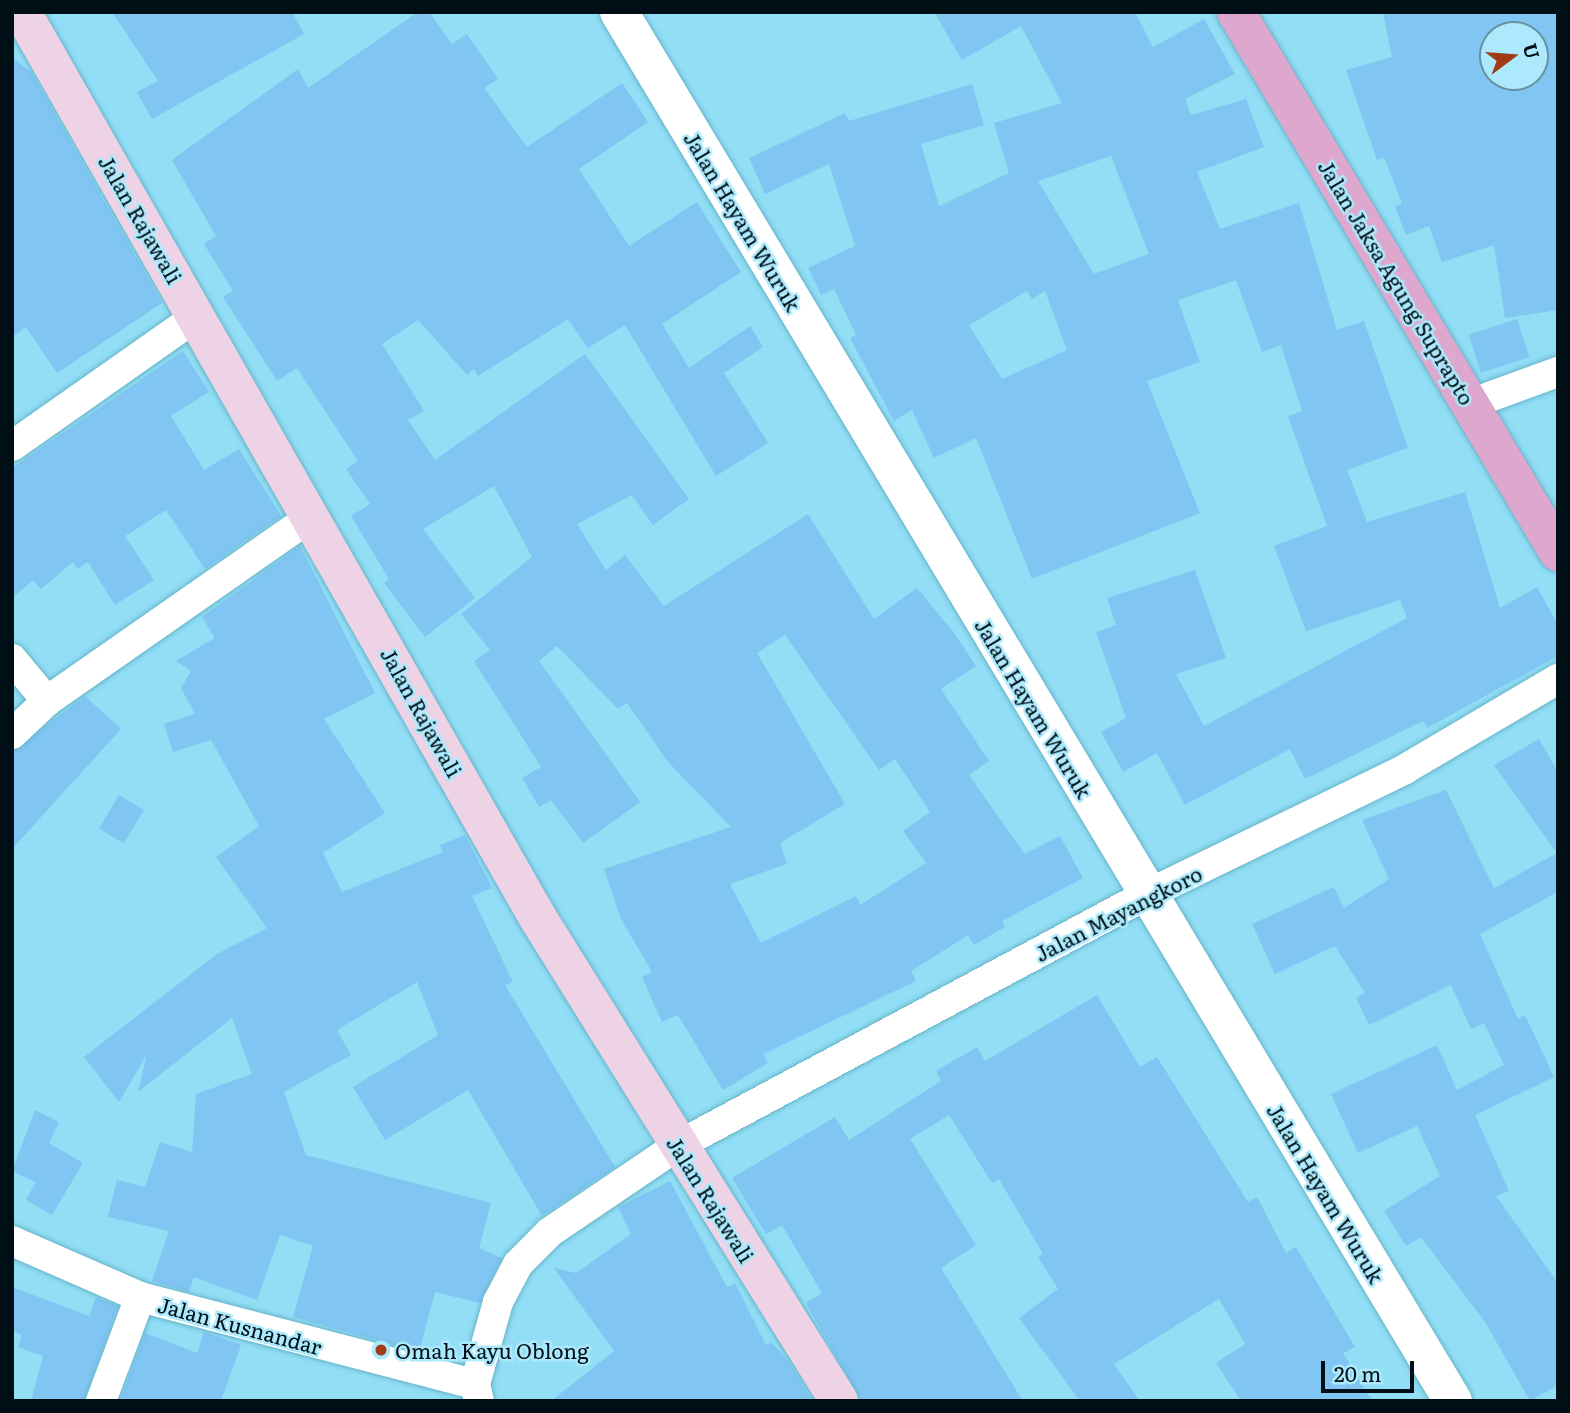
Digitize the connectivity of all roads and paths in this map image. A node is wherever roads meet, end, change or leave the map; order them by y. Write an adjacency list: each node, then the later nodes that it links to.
1 (619, 12): 14 (street, Jalan Hayam Wuruk)
2 (1236, 12): 6 (main road, Jalan Jaksa Agung Suprapto)
3 (20, 22): 4 (main road, Jalan Rajawali)
4 (197, 316): 7 (street); 8 (main road, Jalan Rajawali)
5 (1558, 372): 6 (street)
6 (1469, 404): 9 (main road, Jalan Jaksa Agung Suprapto)
7 (12, 446)
8 (312, 516): 12 (street); 15 (main road, Jalan Rajawali)
9 (1558, 552)
10 (12, 659): 12 (street)
11 (1558, 679): 14 (street, Jalan Mayangkoro)
12 (47, 701): 13 (street)
13 (12, 734)
14 (1146, 895): 15 (street, Jalan Mayangkoro); 21 (street, Jalan Hayam Wuruk)
15 (677, 1146): 18 (street, Jalan Mayangkoro); 20 (main road, Jalan Rajawali)
16 (12, 1241): 17 (street, Jalan Kusnandar)
17 (140, 1297): 18 (street, Jalan Kusnandar); 19 (street)
18 (477, 1392)
19 (101, 1401)
20 (839, 1401)
21 (1453, 1401)

